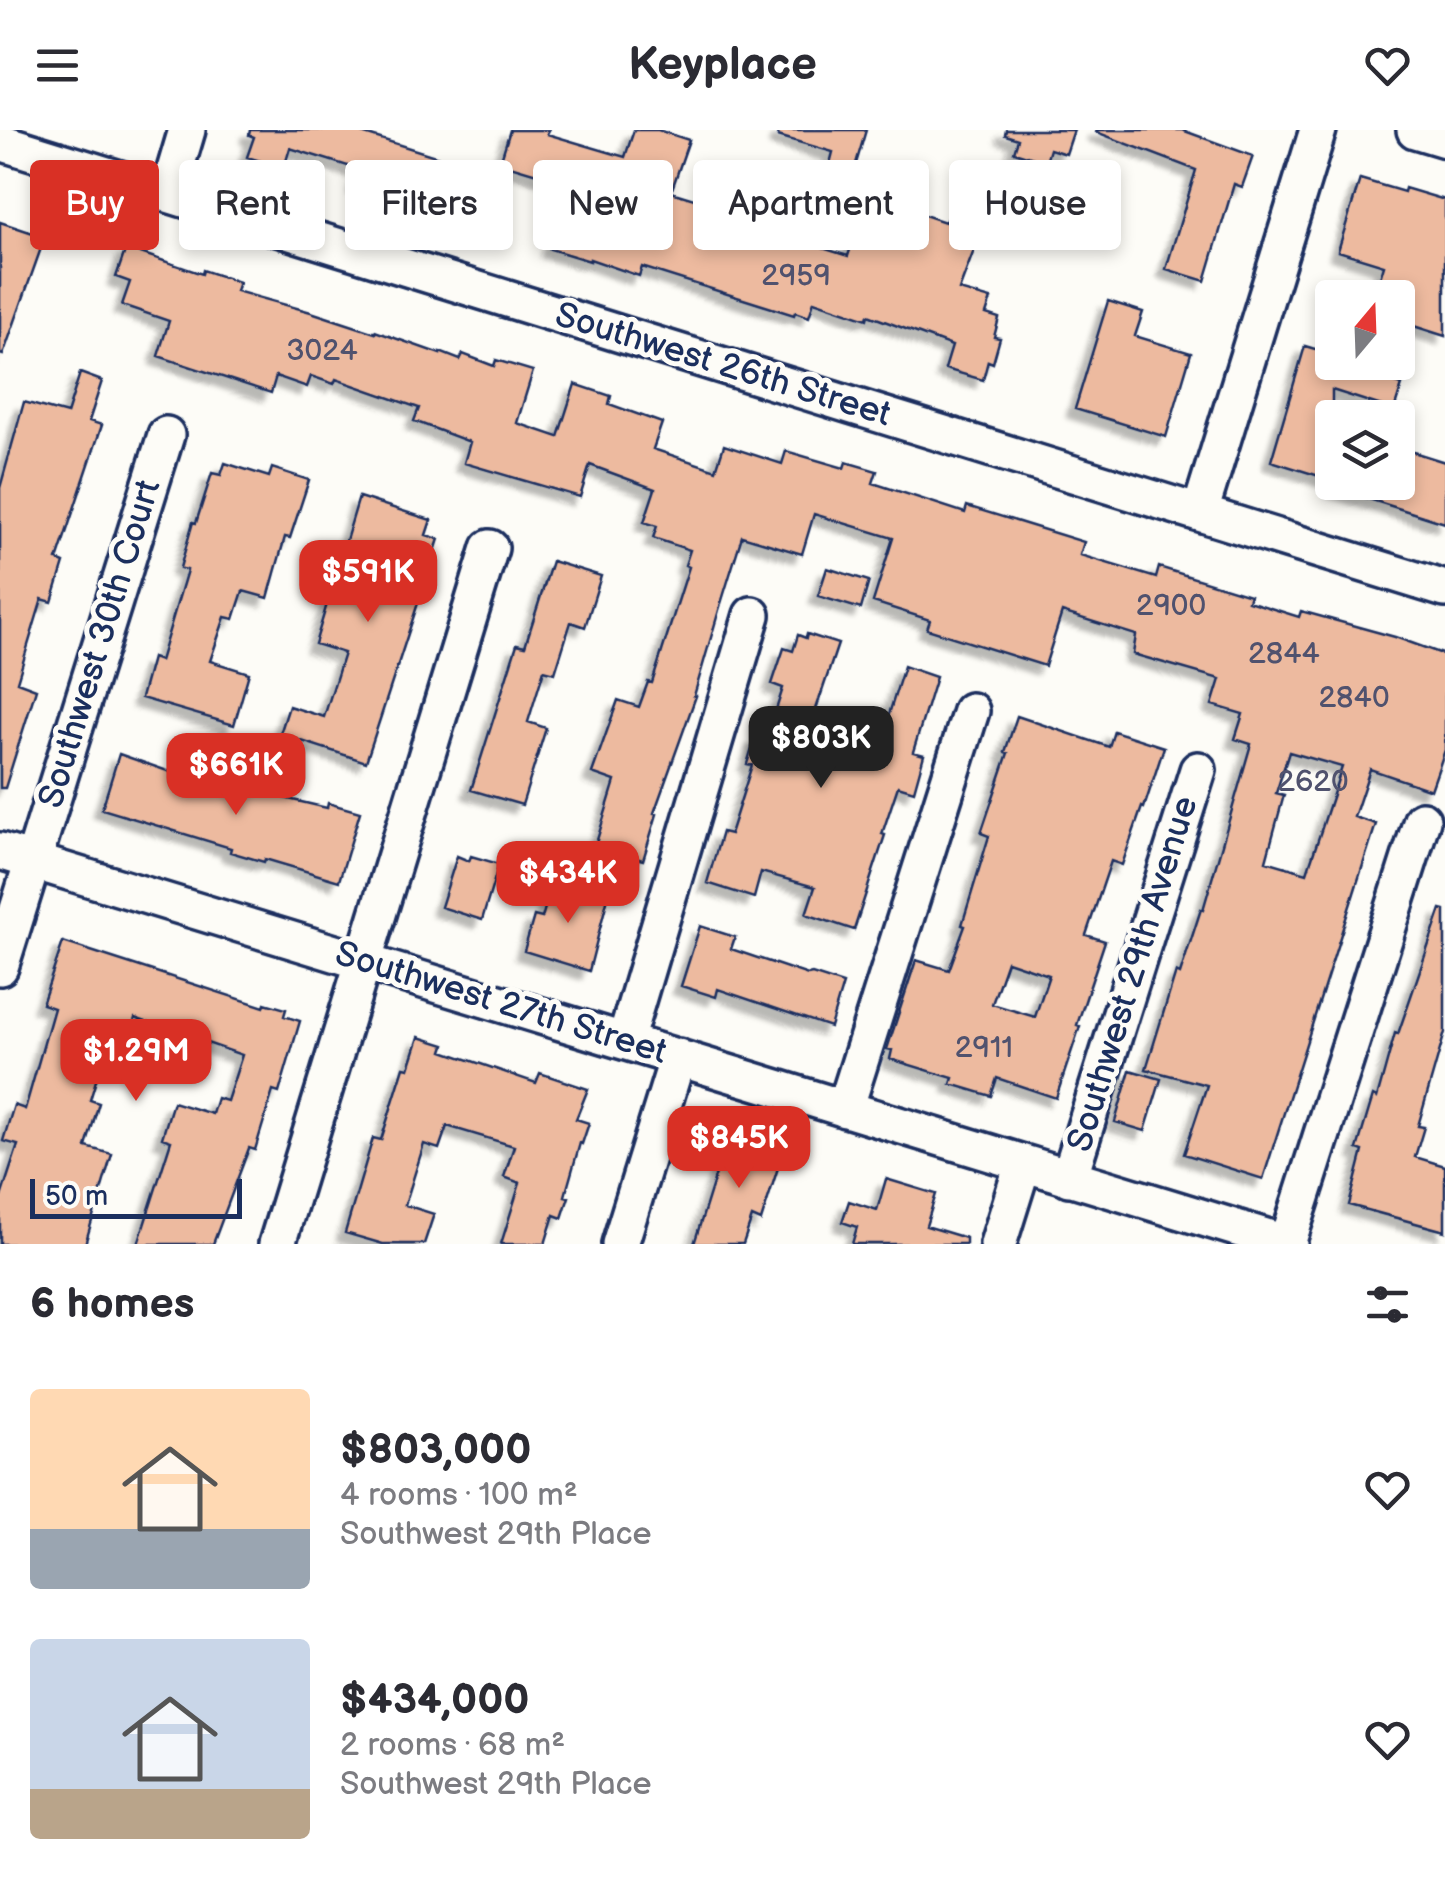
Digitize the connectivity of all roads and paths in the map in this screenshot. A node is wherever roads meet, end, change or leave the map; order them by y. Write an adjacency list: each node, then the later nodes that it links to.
1 (187, 130): 6 (street)
2 (1318, 130): 8 (street)
3 (1415, 130): 4 (street)
4 (1445, 139)
5 (0, 142): 6 (street, Southwest 26th Street)
6 (168, 194): 8 (street, Southwest 26th Street)
7 (166, 435): 15 (street, Southwest 30th Court)
8 (1200, 512): 10 (street, Southwest 26th Street)
9 (490, 548): 16 (street)
10 (1445, 589)
11 (752, 615): 18 (street)
12 (971, 710): 20 (street)
13 (1198, 770): 22 (street, Southwest 29th Avenue)
14 (1422, 820): 26 (street)
15 (16, 856): 16 (street, Southwest 27th Street); 17 (street, Southwest 30th Court)
16 (364, 961): 18 (street, Southwest 27th Street); 23 (street)
17 (0, 967)
18 (625, 1041): 19 (street, Southwest 27th Street)
19 (678, 1057): 20 (street, Southwest 27th Street); 24 (street)
20 (844, 1109): 21 (street, Southwest 27th Street)
21 (1023, 1164): 22 (street, Southwest 27th Street); 25 (street, Southwest 29th Avenue)
22 (1069, 1178): 26 (street, Southwest 27th Street)
23 (278, 1244)
24 (620, 1244)
25 (998, 1244)
26 (1288, 1244)

